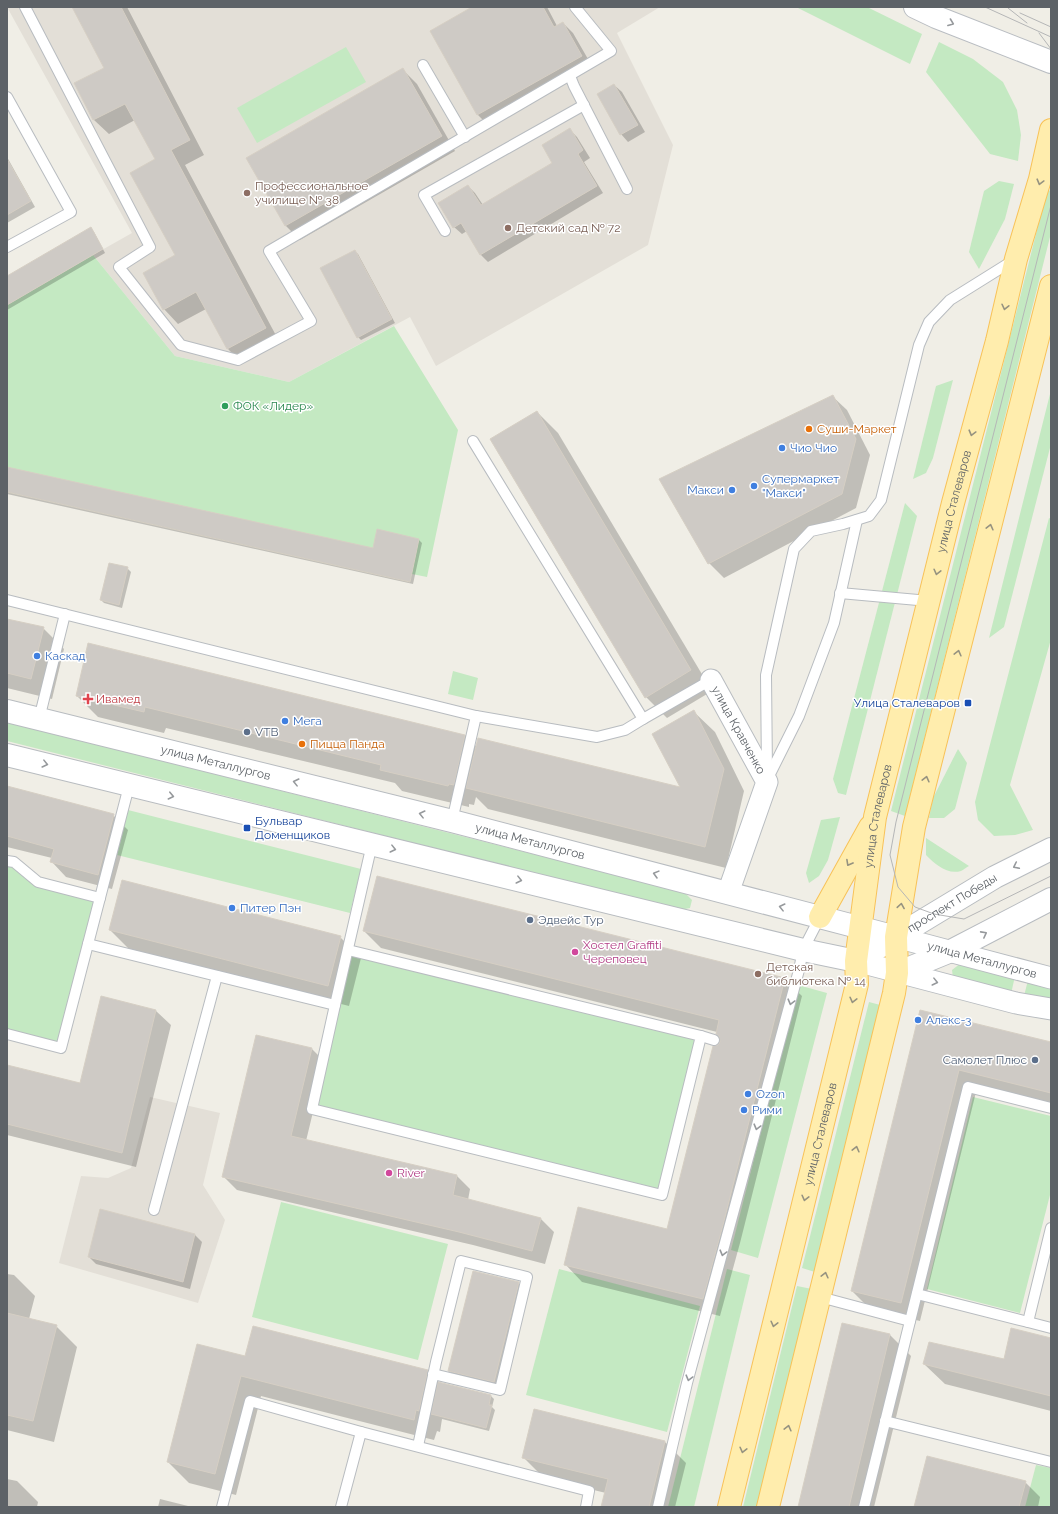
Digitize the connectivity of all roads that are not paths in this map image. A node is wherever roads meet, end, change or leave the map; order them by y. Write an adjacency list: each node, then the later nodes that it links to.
1 (25, 7): 10 (lane)
2 (575, 7): 6 (lane)
3 (915, 7): 4 (street, one-way to 4)
4 (1051, 62)
5 (423, 65): 10 (lane)
6 (570, 76): 8 (lane); 10 (lane)
7 (7, 97): 13 (lane)
8 (584, 105): 11 (lane); 12 (lane)
9 (1051, 130): 14 (main road, улица Сталеваров, one-way to 14)
10 (465, 137)
11 (628, 189)
12 (445, 231)
13 (7, 247)
14 (1016, 259): 17 (lane); 20 (main road, улица Сталеваров, one-way to 20)
15 (1051, 286): 40 (main road, one-way to 15)
16 (473, 441): 26 (lane)
17 (857, 520): 18 (lane); 28 (lane)
18 (840, 593): 20 (lane); 28 (lane)
19 (7, 600): 21 (lane)
20 (929, 601): 30 (main road, улица Сталеваров)
21 (65, 614): 24 (lane); 25 (lane)
22 (711, 680): 26 (lane); 28 (street, улица Кравченко)
23 (7, 710): 25 (street, улица Металлургов)
24 (476, 716): 26 (lane); 31 (lane)
25 (39, 719): 31 (street, улица Металлургов, one-way to 25)
26 (643, 719)
27 (7, 755): 29 (street, one-way to 29)
28 (767, 782): 35 (street, улица Кравченко)
29 (129, 786): 32 (street, one-way to 32); 36 (lane)
30 (875, 817): 38 (main road, one-way to 38); 39 (main road, улица Сталеваров)
31 (452, 821): 35 (street, улица Металлургов, one-way to 31)
32 (372, 844): 42 (lane); 43 (street, one-way to 43)
33 (1051, 849): 40 (street, проспект Победы, one-way to 40)
34 (7, 860): 36 (lane)
35 (728, 893): 38 (street, улица Металлургов, one-way to 35)
36 (100, 898): 41 (lane)
37 (1051, 899): 44 (street, one-way to 37)
38 (820, 917): 39 (street, улица Металлургов); 43 (lane)
39 (860, 927): 40 (street, улица Металлургов); 45 (main road, улица Сталеваров)
40 (896, 937): 44 (street, улица Металлургов); 45 (street, проспект Победы); 46 (main road)
41 (88, 944): 47 (lane); 51 (lane)
42 (348, 950): 49 (lane); 52 (lane)
43 (803, 950): 45 (street); 70 (lane, one-way to 70)
44 (951, 951): 46 (street); 48 (street, улица Металлургов)
45 (856, 961): 46 (street); 71 (main road, улица Сталеваров, one-way to 71)
46 (897, 973): 50 (street, one-way to 50); 58 (main road, one-way to 46)
47 (217, 976): 49 (lane); 55 (lane)
48 (1051, 978)
49 (335, 1004): 52 (lane)
50 (1051, 1009)
51 (7, 1034)
52 (701, 1036): 53 (lane)
53 (714, 1040)
54 (1051, 1108): 57 (lane)
55 (154, 1210)
56 (1051, 1228): 60 (lane)
57 (917, 1294): 59 (lane); 60 (lane)
58 (820, 1297): 59 (lane); 72 (main road, one-way to 58)
59 (910, 1321): 63 (lane)
60 (1028, 1322): 61 (lane)
61 (1051, 1328)
62 (433, 1374): 62 (lane); 65 (lane)
63 (885, 1421): 66 (lane); 73 (lane)
64 (361, 1432): 65 (lane); 67 (lane); 68 (lane)
65 (418, 1446): 69 (lane)
66 (1051, 1462)
67 (222, 1507)
68 (341, 1507)
69 (586, 1507)
70 (658, 1507)
71 (729, 1507)
72 (768, 1507)
73 (864, 1507)

